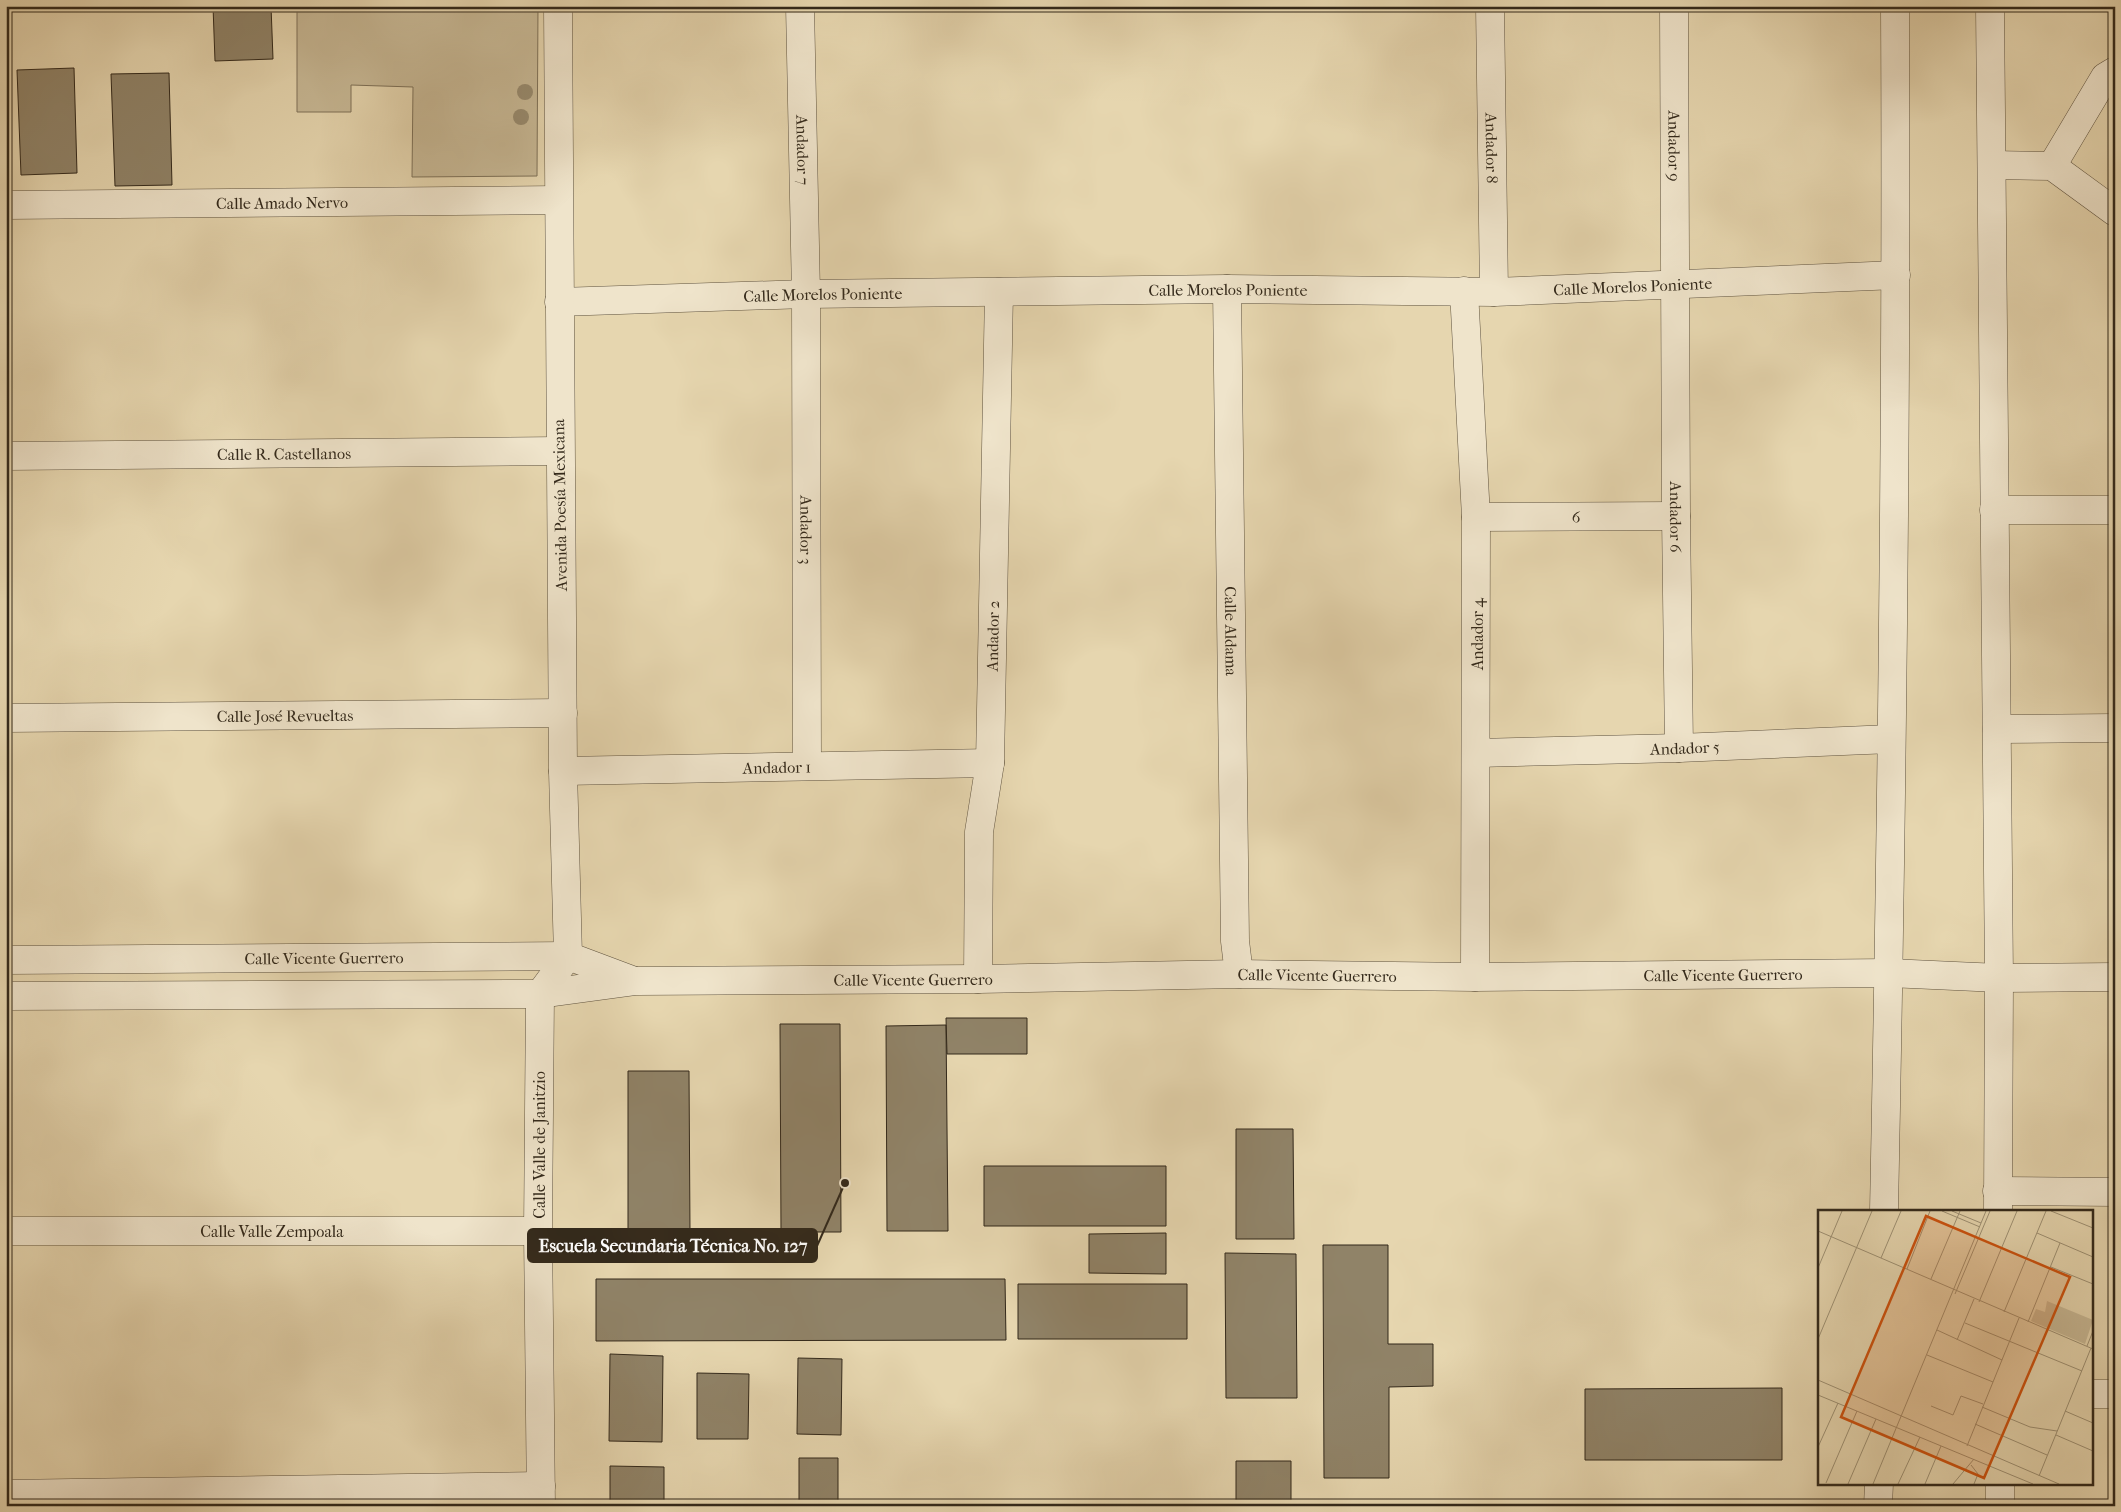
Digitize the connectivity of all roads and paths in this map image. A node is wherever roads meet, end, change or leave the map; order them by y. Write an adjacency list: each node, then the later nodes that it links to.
1 (558, 6): 10 (street, Avenida Poesía Mexicana)
2 (800, 6): 19 (street, Andador 7)
3 (1490, 6): 18 (street, Andador 8)
4 (1674, 6): 14 (street, Andador 9)
5 (1895, 6): 13 (street)
6 (1990, 6): 8 (street)
7 (2115, 71): 9 (street)
8 (1992, 165): 9 (street); 23 (street)
9 (2052, 166): 12 (street)
10 (558, 200): 11 (street, Calle Amado Nervo); 20 (street, Avenida Poesía Mexicana)
11 (6, 205)
12 (2115, 212)
13 (1896, 275): 14 (street, Calle Morelos Poniente); 31 (street)
14 (1675, 286): 18 (street, Calle Morelos Poniente); 25 (street, Andador 6)
15 (1228, 289): 16 (street, Calle Morelos Poniente); 17 (street, Calle Morelos Poniente); 40 (street, Calle Aldama)
16 (998, 292): 19 (street, Calle Morelos Poniente); 34 (street, Andador 2)
17 (1464, 292): 18 (street, Calle Morelos Poniente); 26 (street, Andador 4)
18 (1494, 292)
19 (806, 294): 20 (street, Calle Morelos Poniente); 35 (street, Andador 3)
20 (559, 302): 21 (street, Avenida Poesía Mexicana)
21 (560, 451): 22 (street, Calle R. Castellanos); 27 (street, Avenida Poesía Mexicana)
22 (6, 456)
23 (1994, 510): 24 (street); 30 (street)
24 (2115, 510)
25 (1676, 516): 26 (street, 6); 32 (street, Andador 6)
26 (1476, 517): 33 (street, Andador 4)
27 (563, 713): 28 (street, Calle José Revueltas); 36 (street, Avenida Poesía Mexicana)
28 (6, 718)
29 (2115, 728): 30 (street)
30 (1997, 729): 43 (street)
31 (1892, 738): 32 (street, Andador 5); 39 (street)
32 (1679, 748): 33 (street, Andador 5)
33 (1477, 753): 41 (street, Andador 4)
34 (990, 763): 35 (street, Andador 1); 44 (street, Andador 2)
35 (807, 766): 36 (street, Andador 1)
36 (563, 771): 37 (street, Avenida Poesía Mexicana)
37 (568, 956): 38 (street, Calle Vicente Guerrero); 45 (street, Calle Vicente Guerrero); 46 (street)
38 (6, 960)
39 (1889, 973): 41 (street, Calle Vicente Guerrero); 43 (street, Calle Vicente Guerrero); 50 (street)
40 (1239, 974): 41 (street, Calle Vicente Guerrero); 44 (street, Calle Vicente Guerrero)
41 (1475, 977)
42 (2115, 977): 43 (street, Calle Vicente Guerrero)
43 (1999, 978): 49 (street)
44 (978, 979): 45 (street, Calle Vicente Guerrero)
45 (636, 981): 46 (street, Calle Vicente Guerrero)
46 (540, 994): 47 (street, Calle Vicente Guerrero); 52 (street, Calle Valle de Janitzio)
47 (6, 996)
48 (2115, 1192): 49 (street)
49 (1998, 1201)
50 (1884, 1210)
51 (6, 1231): 52 (street, Calle Valle Zempoala)
52 (538, 1231): 58 (street, Calle Valle de Janitzio)
53 (2094, 1394): 54 (street)
54 (2115, 1394)
55 (1879, 1484): 59 (street)
56 (2000, 1484): 60 (street)
57 (6, 1494): 58 (street)
58 (541, 1496)
59 (1878, 1506)
60 (2000, 1506)

